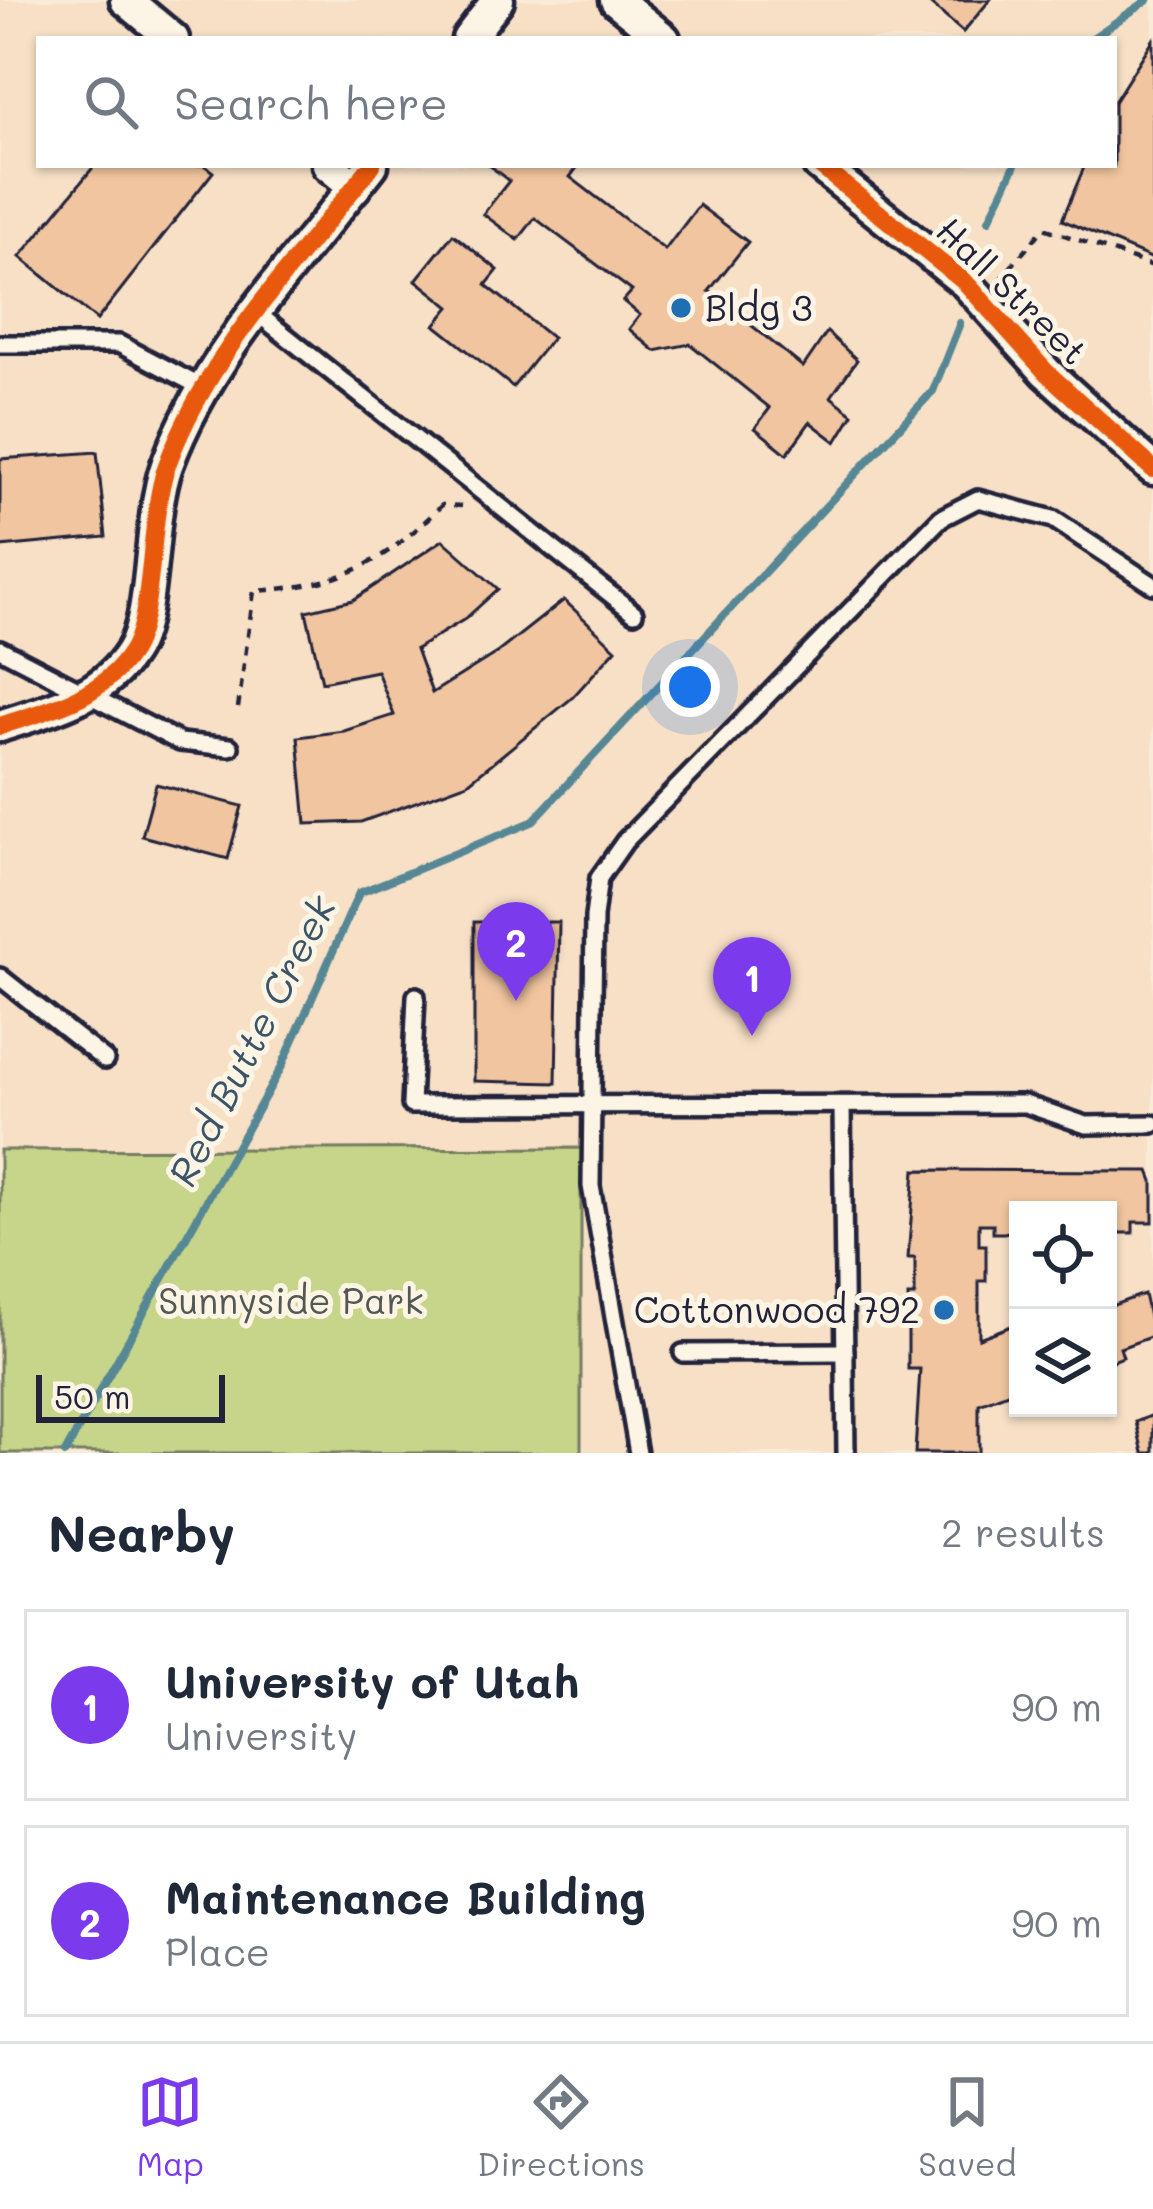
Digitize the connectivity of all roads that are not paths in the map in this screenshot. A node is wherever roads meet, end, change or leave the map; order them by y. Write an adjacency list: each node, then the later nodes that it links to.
1 (126, 0): 4 (street)
2 (498, 0): 5 (street)
3 (616, 0): 6 (street)
4 (169, 36)
5 (470, 36)
6 (660, 36)
7 (823, 168): 12 (street, Hall Street)
8 (364, 176): 9 (street)
9 (257, 313): 11 (street); 14 (lane)
10 (0, 344): 11 (lane)
11 (203, 388): 16 (street)
12 (1153, 470)
13 (1153, 585): 23 (lane)
14 (634, 613)
15 (0, 649): 16 (lane)
16 (87, 696): 17 (street); 18 (lane)
17 (0, 726)
18 (230, 747)
19 (0, 976): 21 (lane)
20 (416, 996): 23 (lane)
21 (105, 1060)
22 (842, 1106): 23 (lane); 24 (lane); 25 (lane)
23 (591, 1108): 27 (lane)
24 (1153, 1124)
25 (845, 1352): 26 (lane); 28 (lane)
26 (683, 1353)
27 (638, 1453)
28 (846, 1453)

